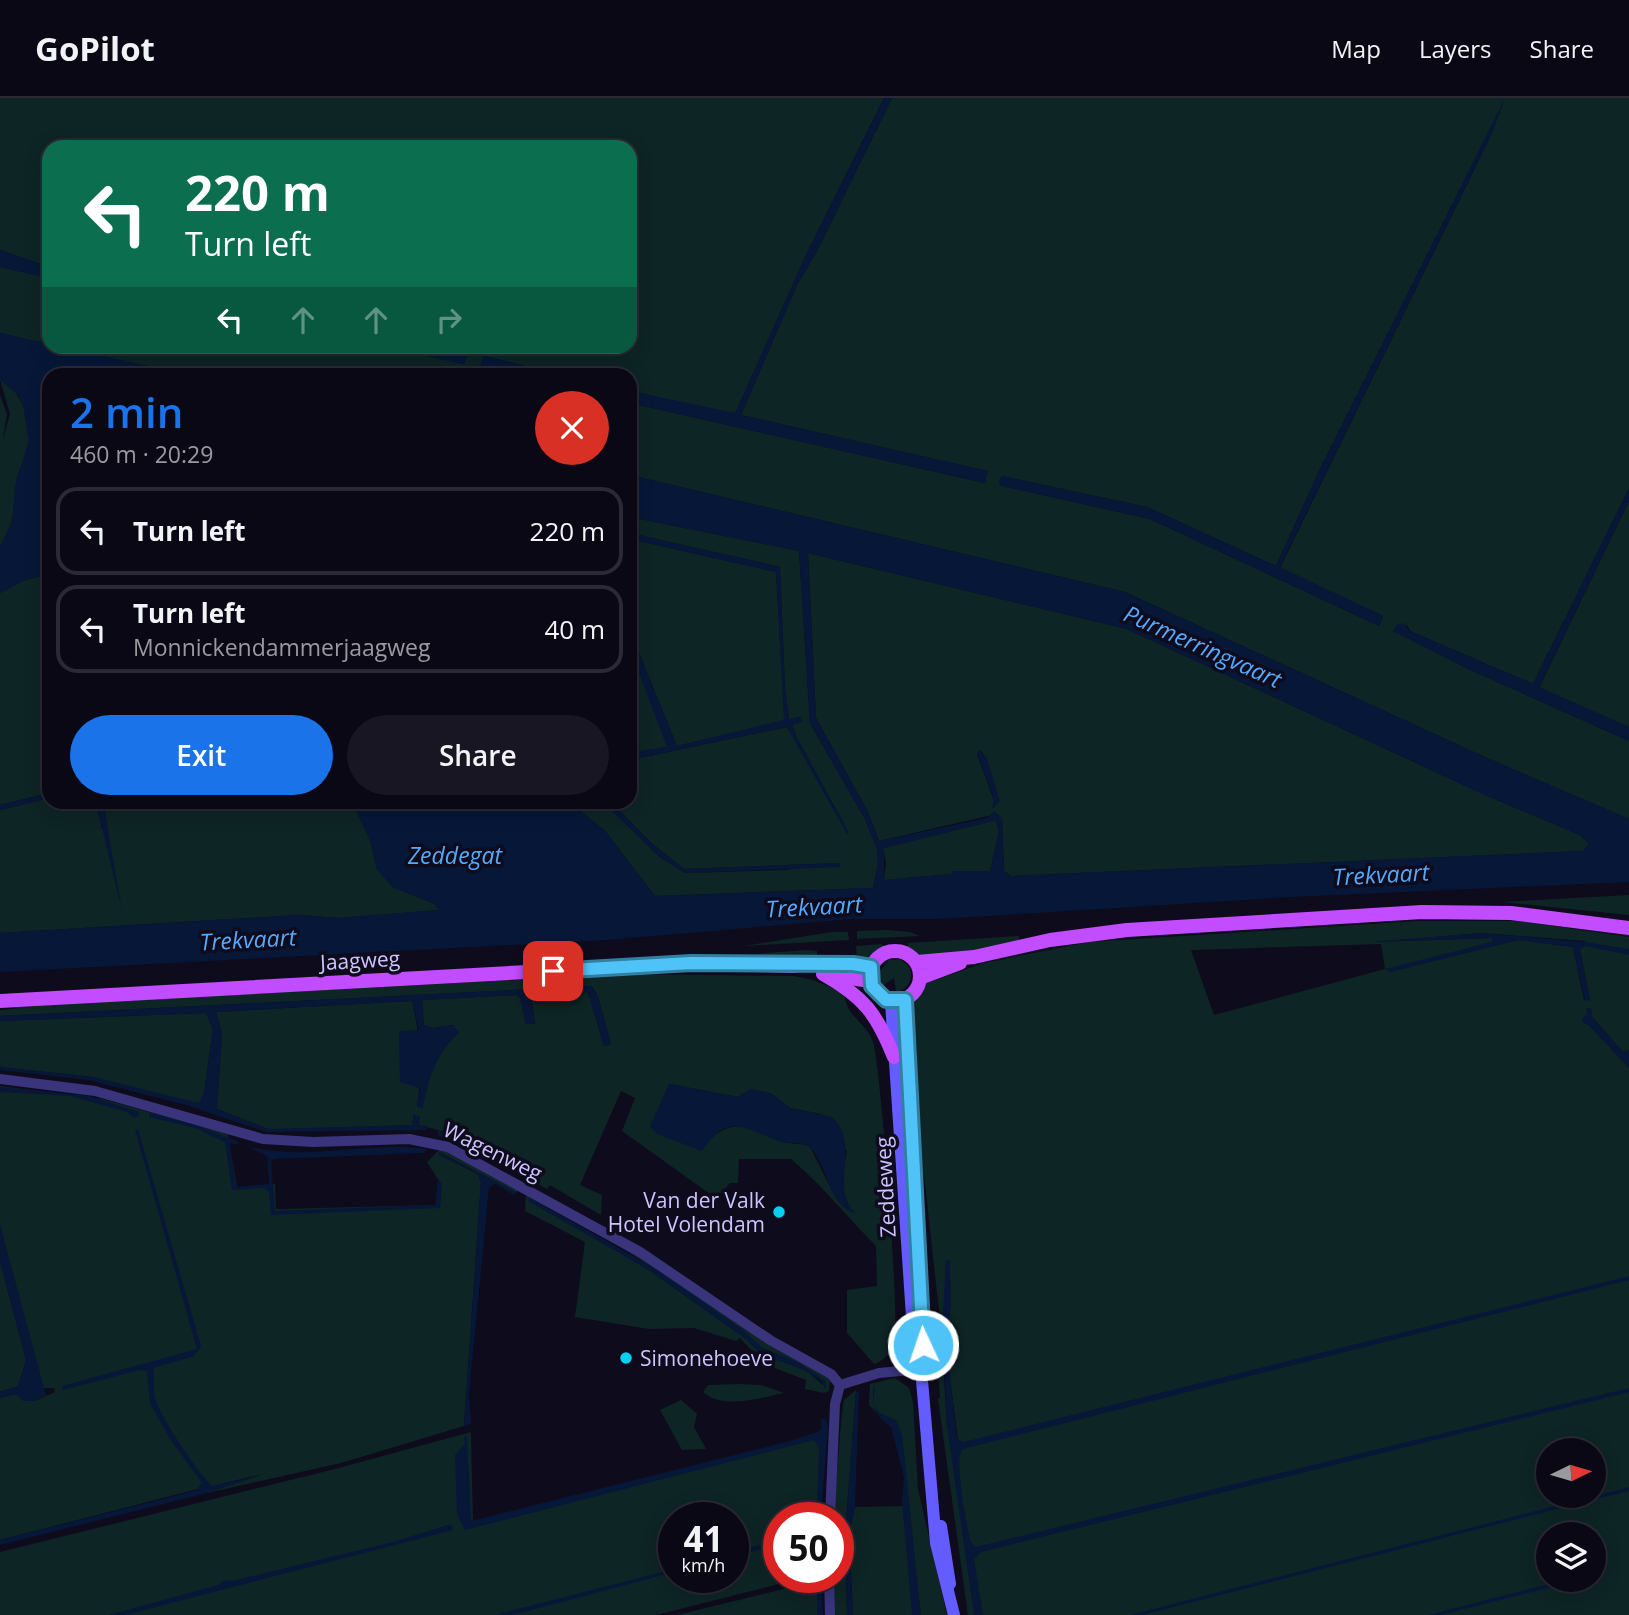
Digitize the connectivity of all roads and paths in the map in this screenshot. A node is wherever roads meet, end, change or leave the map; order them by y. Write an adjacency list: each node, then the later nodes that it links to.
1 (1629, 928): 2 (main road)
2 (974, 957): 3 (main road); 7 (main road)
3 (917, 962): 6 (main road); 7 (main road)
4 (793, 966): 5 (main road); 6 (main road); 9 (main road, Jaagweg)
5 (822, 974): 6 (main road); 10 (main road)
6 (871, 974): 8 (main road)
7 (920, 978): 8 (main road)
8 (898, 1001): 10 (main road, Zeddeweg); 12 (main road, Zeddeweg)
9 (3, 1002)
10 (894, 1057): 12 (main road, Zeddeweg)
11 (0, 1079): 13 (street, Wagenweg)
12 (921, 1368): 13 (street); 17 (main road, Zeddeweg)
13 (840, 1385): 14 (street)
14 (831, 1502)
15 (829, 1593): 16 (street)
16 (830, 1615)
17 (954, 1615)

